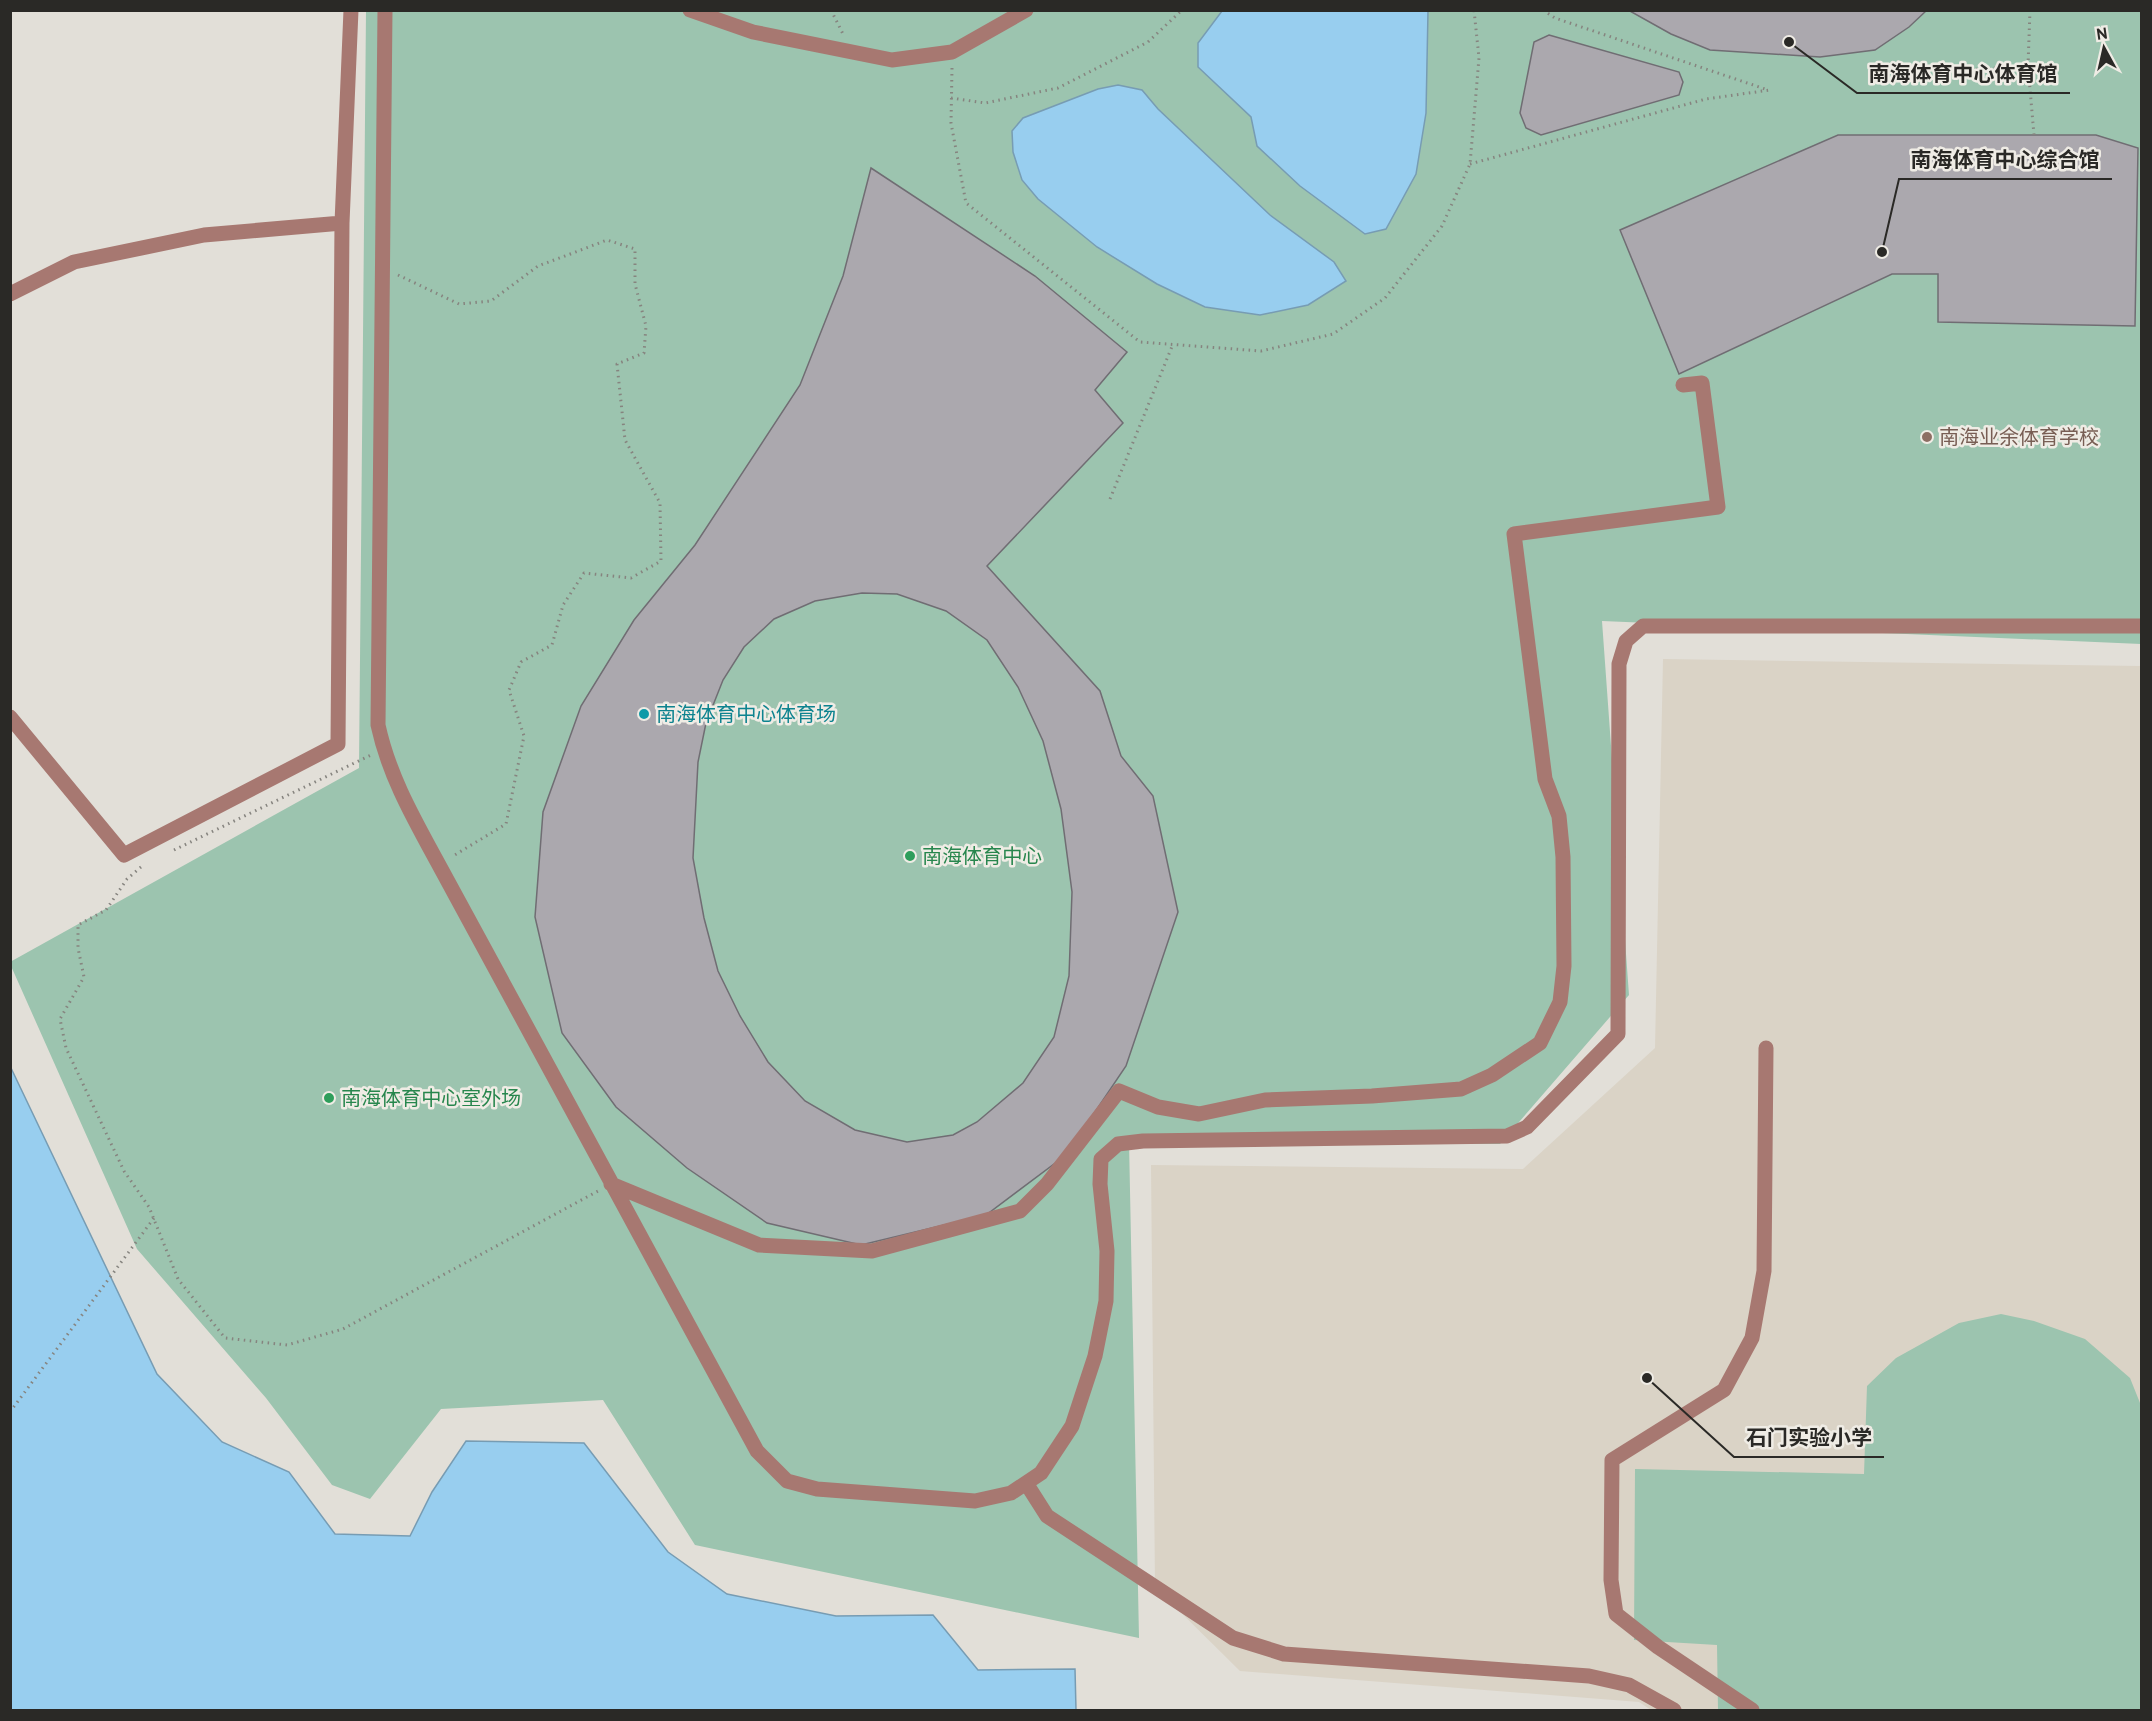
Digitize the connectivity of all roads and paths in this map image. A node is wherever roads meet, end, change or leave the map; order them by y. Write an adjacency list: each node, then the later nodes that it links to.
1 (351, 10): 15 (street)
2 (385, 10): 16 (street)
3 (690, 10): 9 (street)
4 (1026, 10): 9 (street)
5 (1182, 10): 12 (path)
6 (1474, 10): 14 (path)
7 (1544, 10): 14 (path)
8 (2030, 10): 10 (path)
9 (952, 52): 12 (path)
10 (2028, 66): 11 (path); 13 (path)
11 (1886, 75)
12 (951, 98): 18 (path)
13 (2034, 135)
14 (1470, 164): 18 (path)
15 (342, 224): 17 (street); 22 (street)
16 (382, 263): 23 (street); 26 (path)
17 (10, 294)
18 (1173, 344): 20 (path)
19 (1683, 385): 28 (street)
20 (1110, 499)
21 (2142, 626): 31 (street)
22 (10, 717)
23 (383, 749): 24 (path); 26 (street)
24 (164, 855)
25 (143, 865): 29 (path)
26 (439, 865): 28 (street)
27 (1766, 1048): 33 (street)
28 (611, 1184): 29 (path); 31 (street)
29 (154, 1218): 30 (path)
30 (10, 1412)
31 (1026, 1483): 32 (street)
32 (1674, 1710)
33 (1752, 1710)

